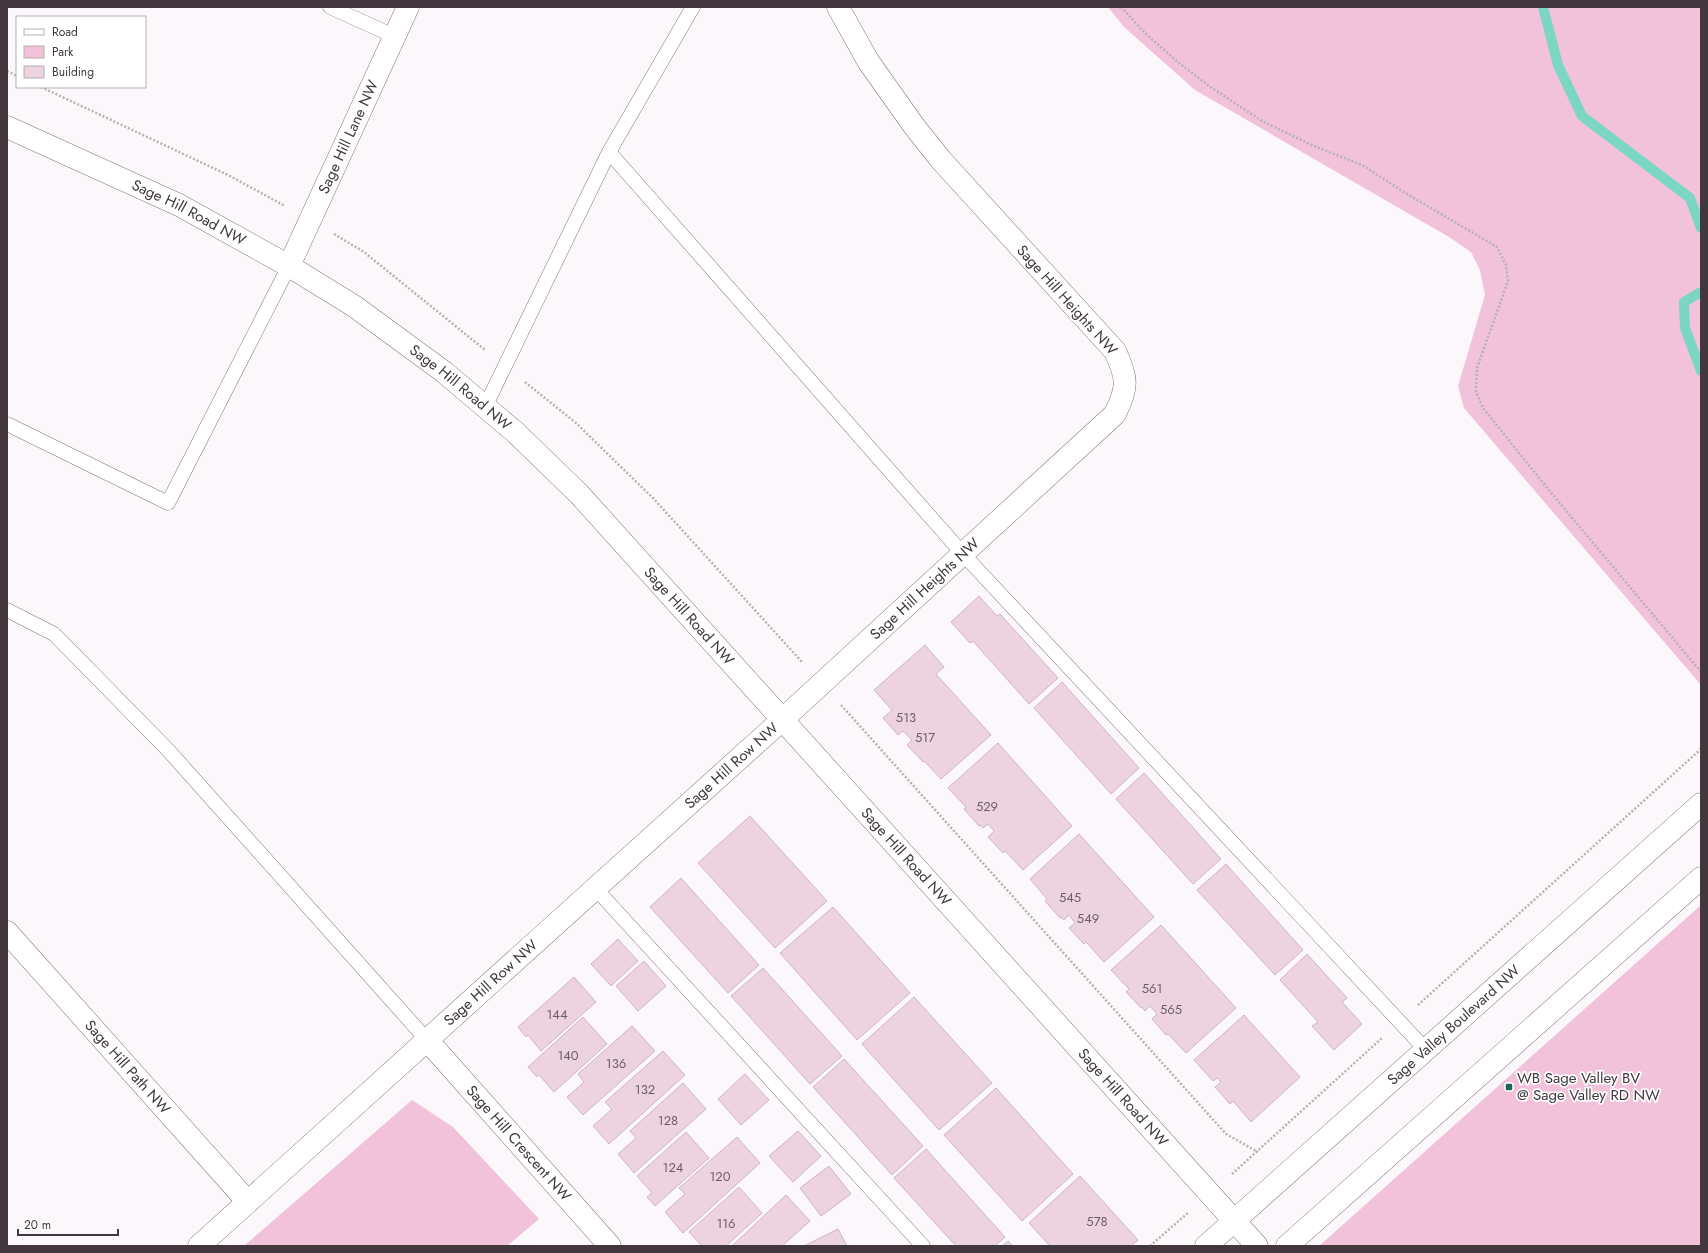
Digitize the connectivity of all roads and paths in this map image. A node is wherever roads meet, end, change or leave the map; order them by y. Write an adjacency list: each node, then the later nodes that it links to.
1 (330, 7): 6 (lane)
2 (408, 7): 6 (street, Sage Hill Lane NW)
3 (693, 7): 10 (lane)
4 (838, 7): 14 (street, Sage Hill Heights NW)
5 (1121, 7): 16 (path)
6 (394, 36): 11 (street, Sage Hill Lane NW)
7 (7, 71): 8 (path)
8 (16, 76)
9 (7, 127): 11 (street, Sage Hill Road NW)
10 (609, 152): 12 (lane); 14 (lane)
11 (289, 266): 12 (street, Sage Hill Road NW); 13 (lane)
12 (485, 407): 17 (street, Sage Hill Road NW)
13 (7, 424)
14 (963, 554): 17 (street, Sage Hill Heights NW); 23 (lane)
15 (7, 610): 24 (lane)
16 (1701, 672)
17 (783, 719): 21 (street, Sage Hill Row NW); 26 (street, Sage Hill Road NW)
18 (1701, 749): 23 (path)
19 (1701, 804): 25 (street, Sage Valley Boulevard NW)
20 (1701, 878): 35 (street)
21 (595, 888): 24 (street, Sage Hill Row NW); 31 (lane)
22 (7, 932): 27 (street, Sage Hill Path NW)
23 (1399, 1022): 25 (lane); 26 (path)
24 (427, 1040): 27 (street, Sage Hill Row NW); 30 (street, Sage Hill Crescent NW)
25 (1426, 1050): 28 (street, Sage Valley Boulevard NW)
26 (1210, 1193): 28 (street, Sage Hill Road NW); 32 (path)
27 (248, 1202): 29 (street, Sage Hill Row NW)
28 (1234, 1221): 33 (street, Sage Valley Boulevard NW); 34 (street, Sage Hill Road NW)
29 (199, 1246)
30 (610, 1246)
31 (923, 1246)
32 (1150, 1246)
33 (1206, 1246)
34 (1257, 1246)
35 (1287, 1246)

